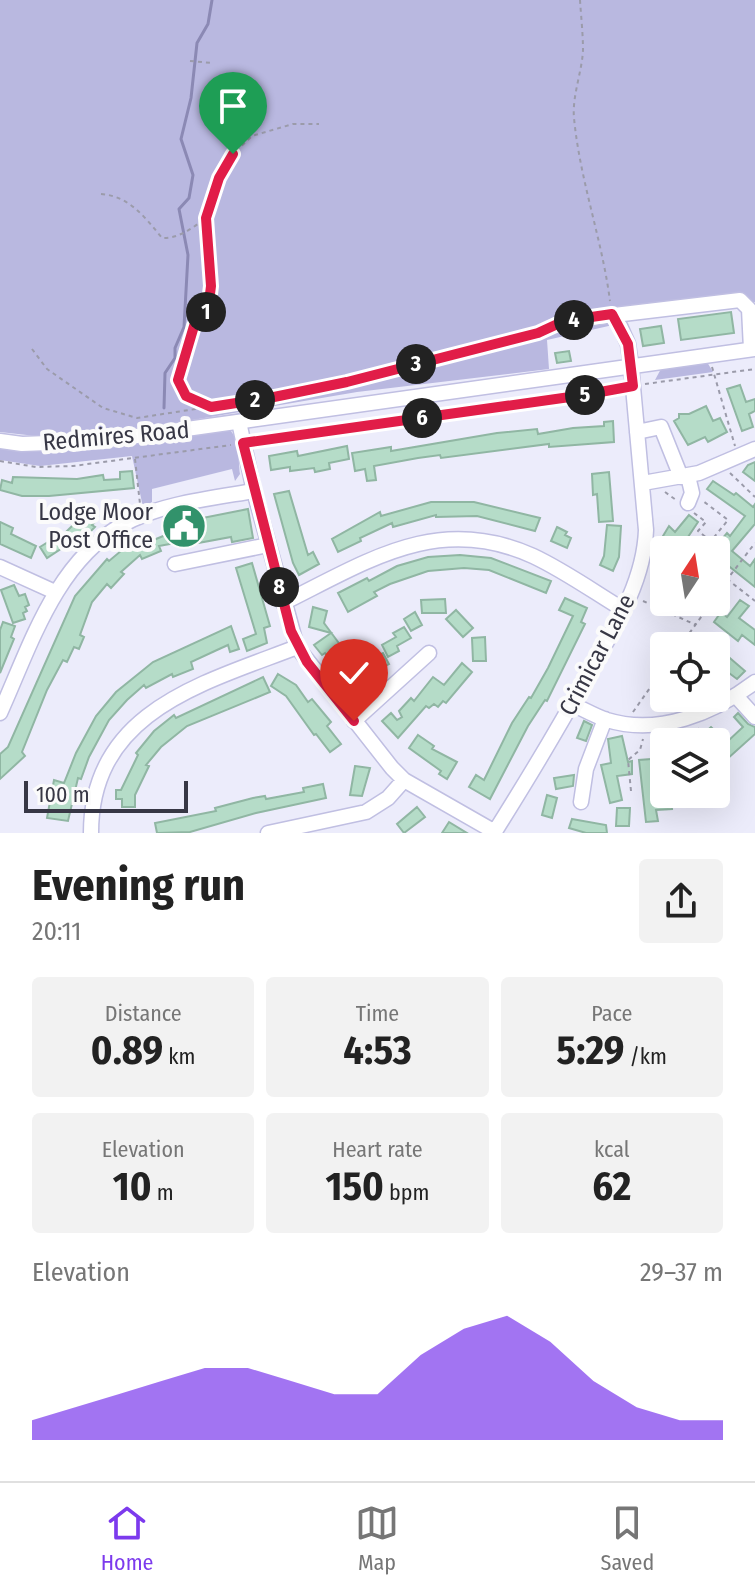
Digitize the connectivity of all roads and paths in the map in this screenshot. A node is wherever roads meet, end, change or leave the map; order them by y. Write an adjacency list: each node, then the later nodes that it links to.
1 (580, 0): 7 (path)
2 (190, 61): 3 (path)
3 (212, 63)
4 (319, 124): 6 (path)
5 (101, 194): 6 (path)
6 (206, 218): 16 (path)
7 (616, 320): 8 (street); 10 (street); 12 (street, Crimicar Lane)
8 (564, 321): 16 (path)
9 (32, 349): 16 (path)
10 (753, 349): 11 (street, Redmires Road)
11 (708, 355): 12 (street, Redmires Road); 14 (path)
12 (631, 365): 15 (street, Crimicar Lane); 17 (street, Redmires Road)
13 (755, 369): 14 (path)
14 (714, 373): 15 (path); 23 (path)
15 (633, 386): 18 (street, Crimicar Lane); 20 (path)
16 (211, 407)
17 (239, 422): 19 (street, Redmires Road); 20 (street)
18 (637, 432): 25 (street); 26 (street, Crimicar Lane)
19 (0, 441)
20 (243, 443): 22 (path); 27 (street)
21 (755, 449): 23 (street)
22 (135, 458): 24 (path); 30 (path)
23 (732, 459): 25 (street); 28 (path)
24 (0, 461)
25 (685, 476): 26 (street); 29 (street)
26 (647, 482): 29 (path); 38 (street, Crimicar Lane)
27 (254, 491): 30 (street); 32 (street)
28 (755, 497)
29 (690, 504): 29 (path)
30 (142, 516): 37 (street)
31 (755, 543): 35 (path)
32 (268, 545): 33 (street); 40 (street)
33 (175, 564)
34 (0, 567): 37 (street)
35 (730, 575)
36 (730, 581): 39 (path)
37 (55, 592): 51 (street)
38 (630, 595): 41 (street, Crimicar Lane); 43 (path)
39 (755, 601)
40 (283, 603): 41 (street); 45 (street)
41 (624, 610): 50 (street, Crimicar Lane)
42 (702, 616): 43 (path)
43 (696, 625): 44 (path)
44 (691, 632)
45 (297, 647): 55 (street); 62 (street)
46 (429, 653): 55 (street)
47 (755, 682): 49 (street)
48 (650, 687): 56 (path)
49 (736, 696): 52 (street); 53 (street)
50 (572, 704): 54 (street); 64 (street, Crimicar Lane)
51 (0, 713)
52 (694, 717): 57 (street); 58 (path)
53 (755, 717)
54 (605, 719): 56 (street); 61 (street)
55 (354, 721): 59 (street)
56 (630, 724): 57 (street)
57 (646, 724): 60 (path)
58 (698, 728)
59 (404, 780): 63 (street); 64 (street)
60 (631, 791)
61 (581, 802)
62 (91, 833)
63 (268, 833)
64 (494, 833)

